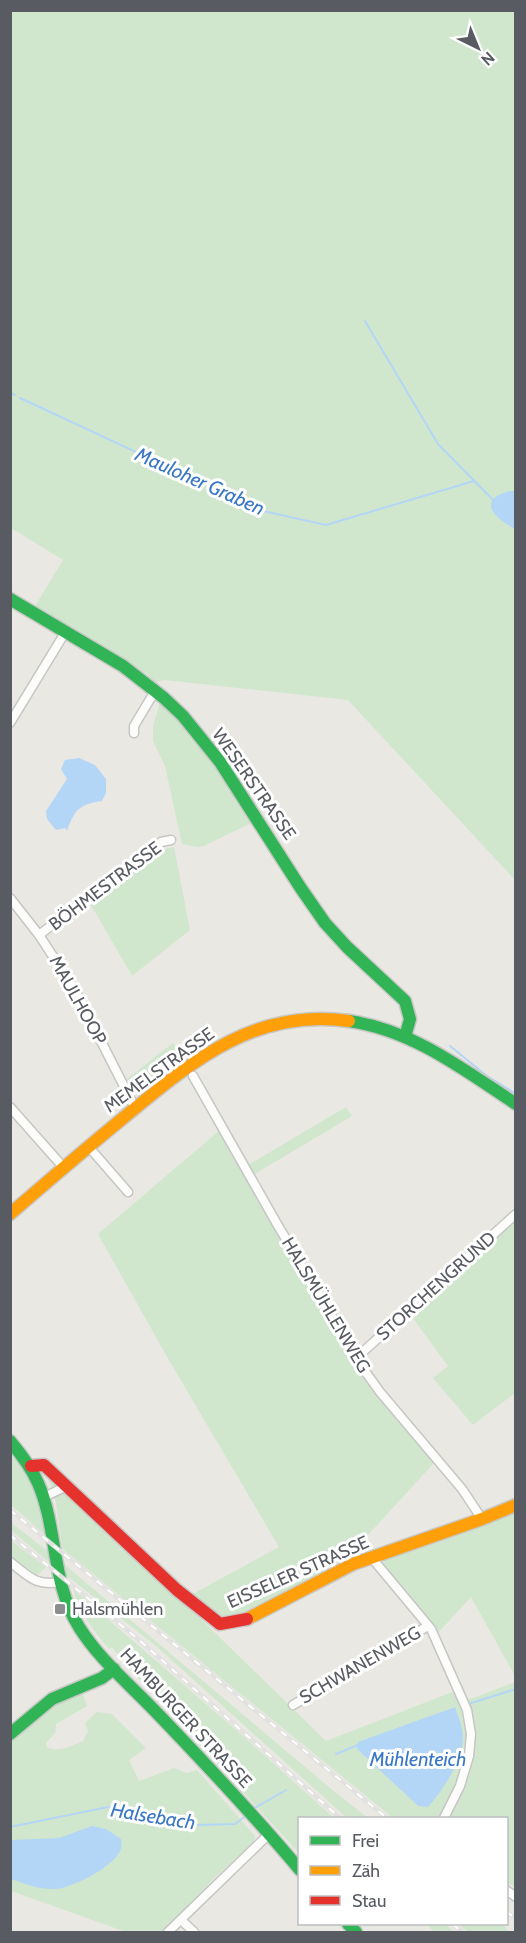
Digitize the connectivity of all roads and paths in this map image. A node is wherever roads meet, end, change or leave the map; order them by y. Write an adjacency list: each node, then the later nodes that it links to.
1 (10, 599): 2 (street, WESERSTRASSE)
2 (66, 631): 3 (street, WESERSTRASSE); 4 (street)
3 (155, 691): 5 (street); 9 (street, WESERSTRASSE)
4 (10, 723)
5 (134, 733)
6 (171, 840): 8 (street, BÖHMESTRASSE)
7 (10, 898): 8 (street, MAULHOOP)
8 (39, 936): 13 (street, MAULHOOP)
9 (405, 1037): 11 (street, MEMELSTRASSE); 13 (street, MEMELSTRASSE)
10 (193, 1076): 19 (street, HALSMÜHLENWEG)
11 (516, 1104)
12 (10, 1107): 15 (street)
13 (135, 1108): 14 (street, MEMELSTRASSE)
14 (88, 1146): 15 (street, MEMELSTRASSE); 16 (street)
15 (64, 1168): 17 (street, MEMELSTRASSE)
16 (128, 1192)
17 (10, 1214)
18 (516, 1214): 19 (street, STORCHENGRUND)
19 (356, 1358): 25 (street, HALSMÜHLENWEG)
20 (10, 1441): 21 (street)
21 (31, 1466): 22 (street, EISSELER STRASSE); 23 (street, HAMBURGER STRASSE)
22 (67, 1486): 23 (street); 26 (street, EISSELER STRASSE)
23 (44, 1497): 28 (street, HAMBURGER STRASSE)
24 (516, 1505): 25 (street, EISSELER STRASSE)
25 (482, 1519): 26 (street, EISSELER STRASSE)
26 (371, 1557): 29 (street)
27 (10, 1562): 28 (street)
28 (60, 1582): 30 (street, HAMBURGER STRASSE)
29 (428, 1626): 31 (street, SCHWANENWEG); 33 (street)
30 (114, 1669): 32 (street); 34 (street, HAMBURGER STRASSE)
31 (293, 1705)
32 (10, 1734)
33 (444, 1817)
34 (269, 1833): 35 (street, HAMBURGER STRASSE); 36 (street)
35 (298, 1868)
36 (181, 1920): 37 (street); 38 (street)
37 (168, 1932)
38 (194, 1932)

